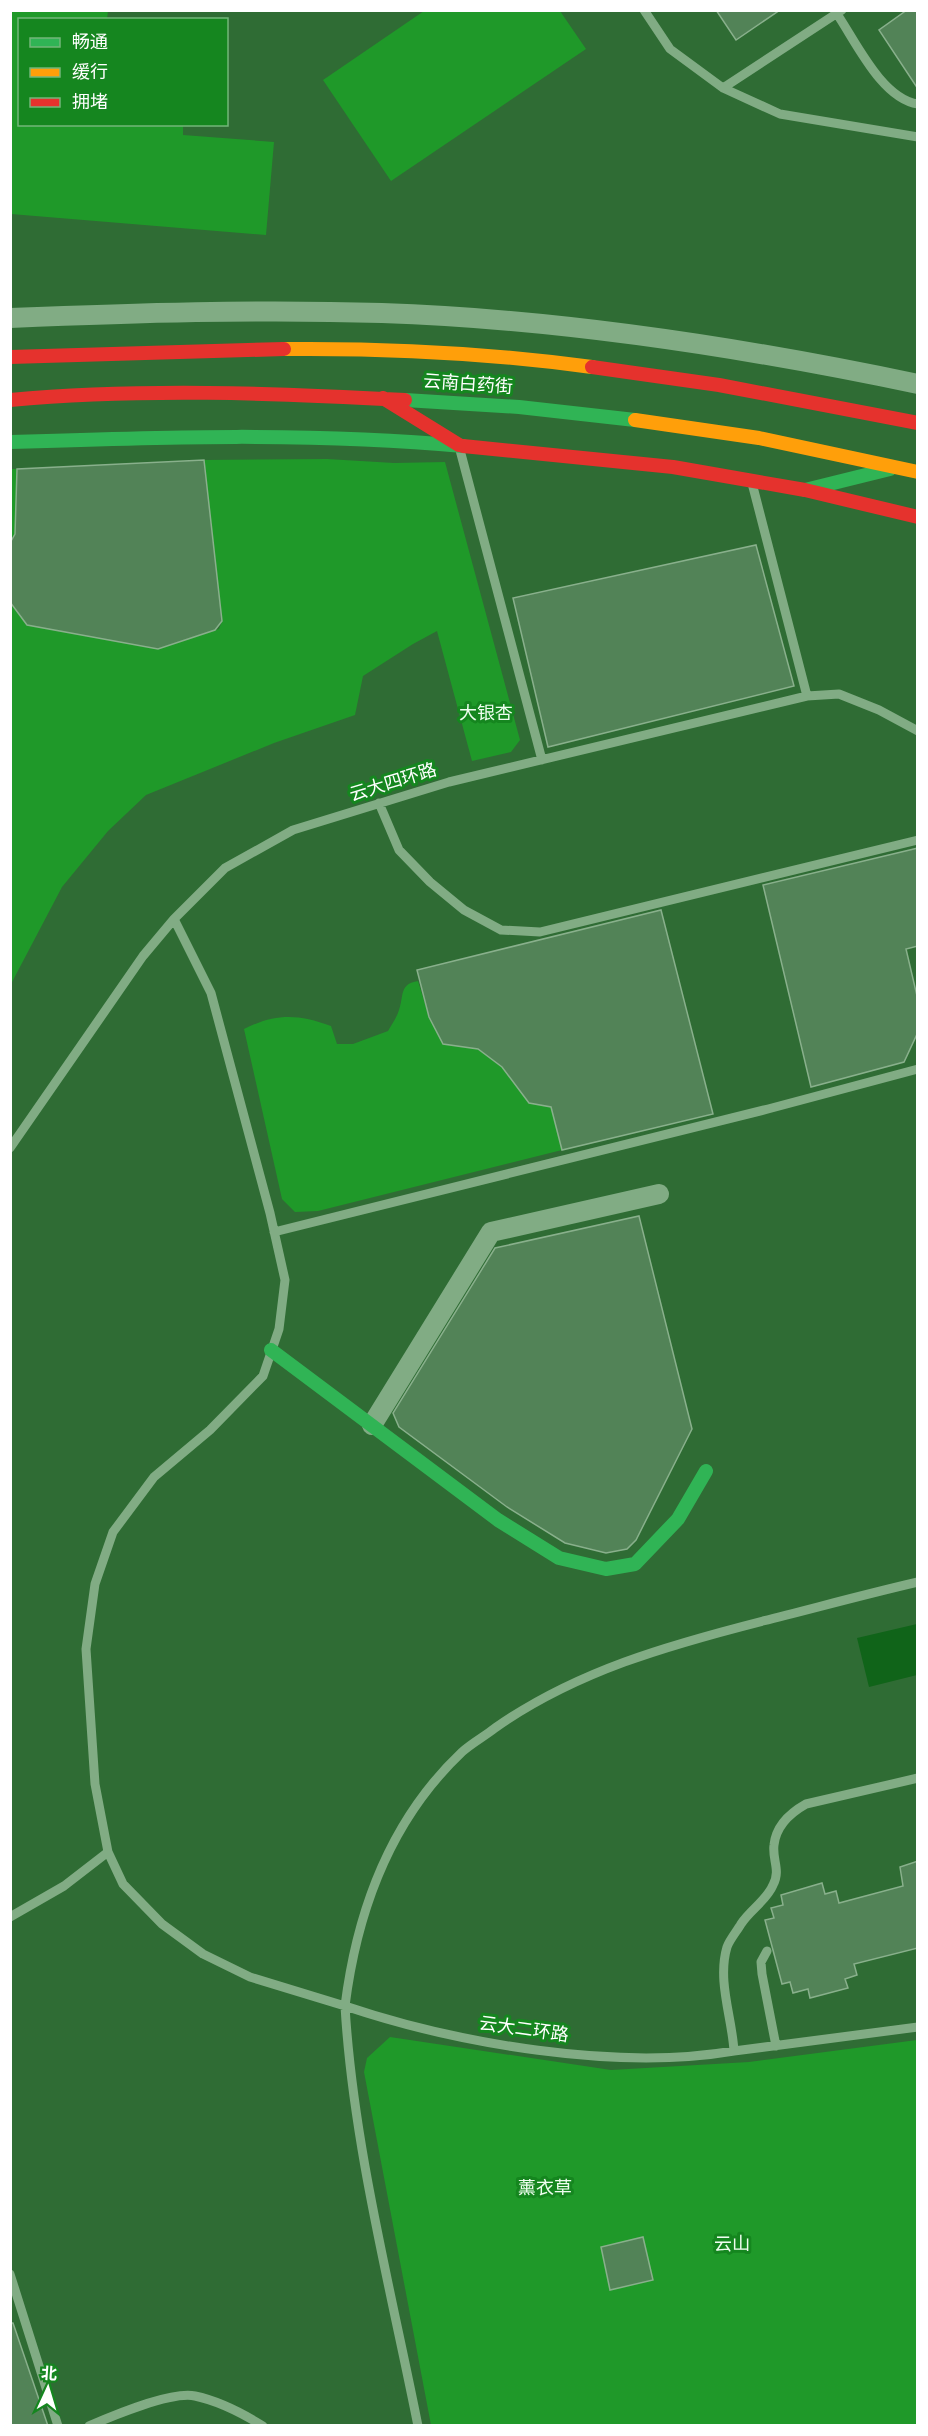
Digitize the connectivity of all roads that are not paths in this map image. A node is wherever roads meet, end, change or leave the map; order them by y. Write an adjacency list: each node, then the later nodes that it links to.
1 (644, 10): 3 (lane)
2 (839, 12): 3 (lane); 4 (lane)
3 (723, 88): 5 (lane)
4 (918, 104)
5 (918, 137)
6 (10, 318): 8 (street)
7 (12, 356): 11 (main road, 云南白药街)
8 (918, 384)
9 (380, 397): 10 (main road, 云南白药街); 13 (main road); 14 (main road, 云南白药街)
10 (10, 400)
11 (918, 423)
12 (10, 442): 13 (main road)
13 (459, 445): 16 (main road); 21 (lane)
14 (899, 467): 15 (main road, 云南白药街); 17 (main road)
15 (918, 472)
16 (751, 480): 17 (main road); 19 (lane)
17 (805, 490): 18 (main road)
18 (918, 517)
19 (807, 696): 20 (lane, 云大四环路); 21 (lane, 云大四环路)
20 (918, 731)
21 (542, 760): 22 (lane, 云大四环路)
22 (379, 803): 23 (lane); 24 (lane, 云大四环路)
23 (918, 840)
24 (174, 919): 26 (lane, 云大四环路); 28 (lane, 云大二环路)
25 (918, 1069): 28 (lane)
26 (10, 1148)
27 (659, 1194): 30 (street)
28 (274, 1232): 29 (lane, 云大二环路)
29 (271, 1350): 30 (main road); 34 (lane, 云大二环路)
30 (372, 1425): 31 (main road)
31 (706, 1471)
32 (918, 1582): 37 (lane)
33 (918, 1778): 40 (lane)
34 (108, 1852): 35 (lane); 37 (lane, 云大二环路)
35 (10, 1917)
36 (767, 1951): 39 (lane)
37 (345, 2006): 40 (lane, 云大二环路); 45 (lane)
38 (918, 2027): 39 (lane, 云大二环路)
39 (776, 2046): 40 (lane, 云大二环路)
40 (734, 2051)
41 (10, 2274): 42 (lane)
42 (58, 2426)
43 (89, 2426): 44 (lane)
44 (263, 2426)
45 (418, 2426)

